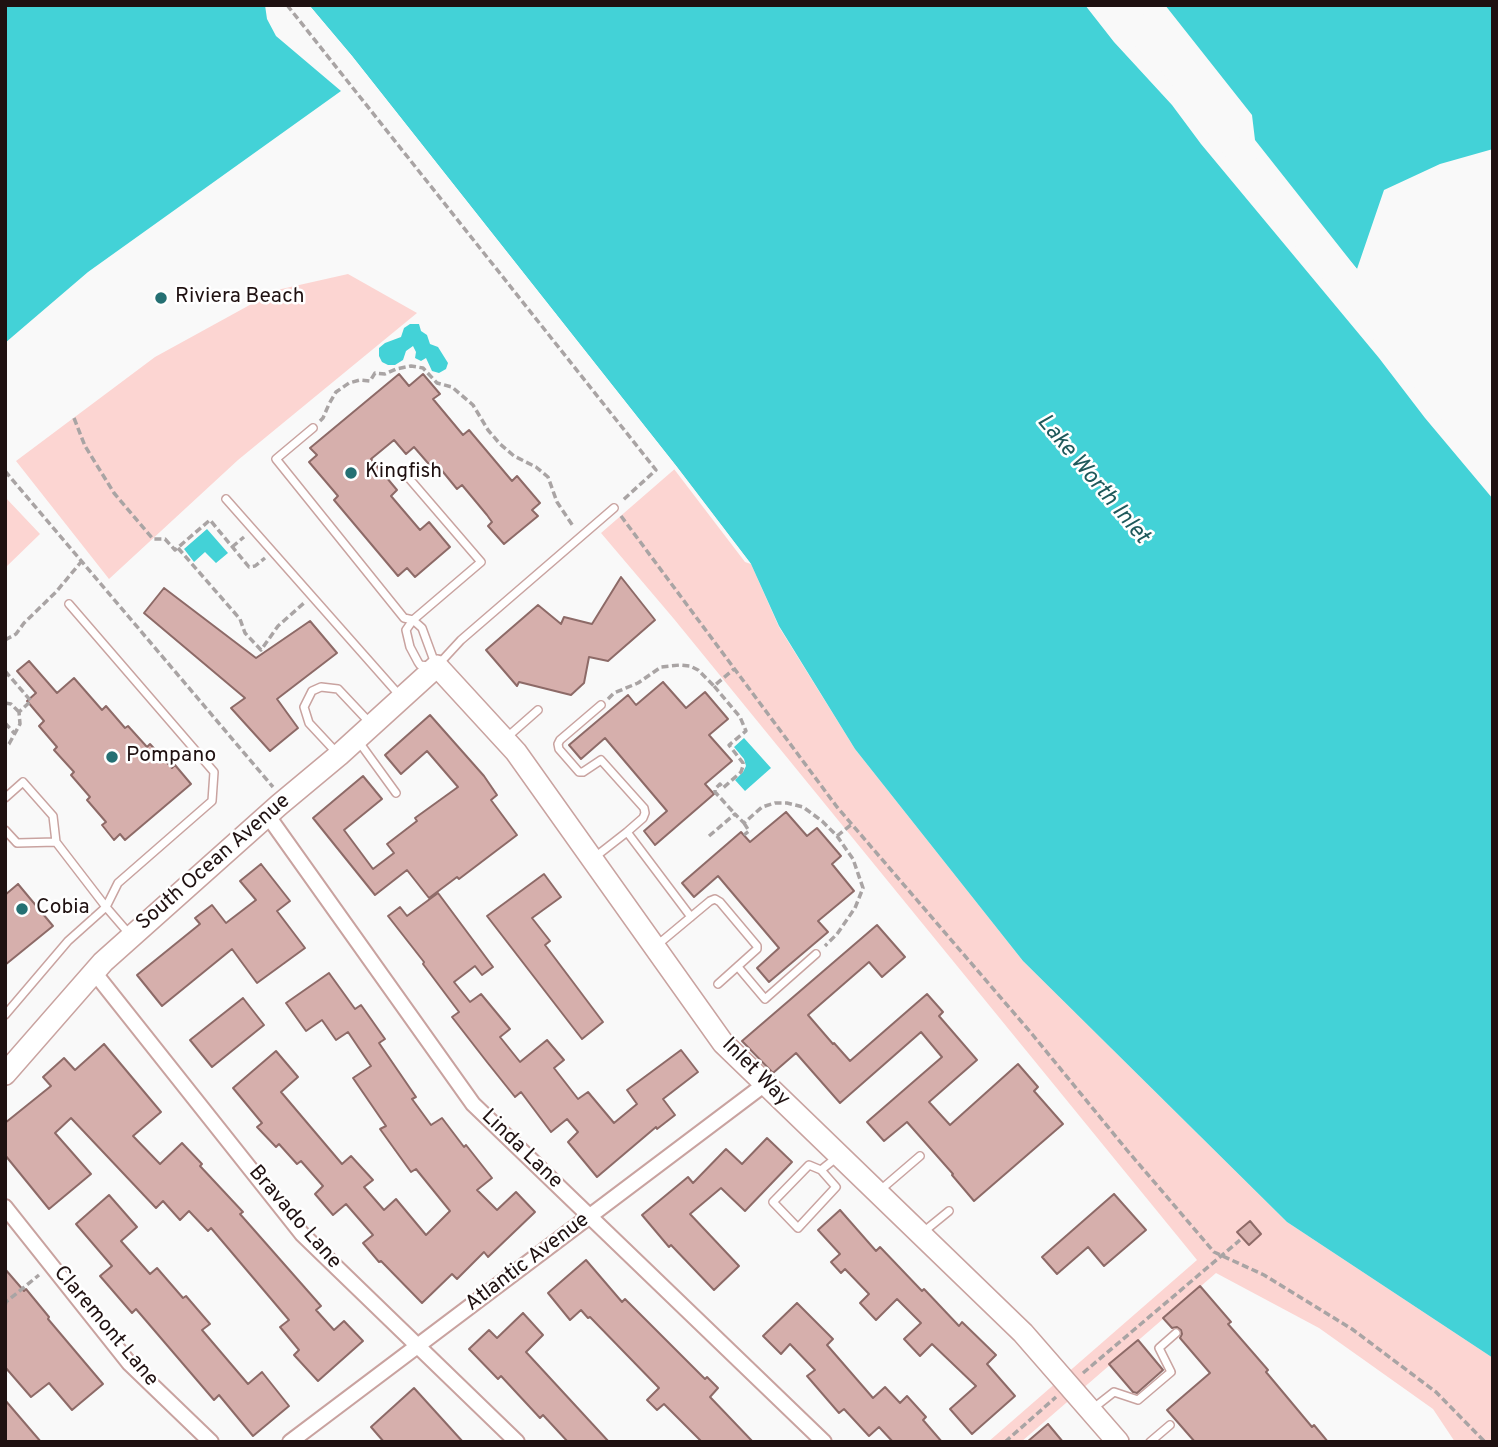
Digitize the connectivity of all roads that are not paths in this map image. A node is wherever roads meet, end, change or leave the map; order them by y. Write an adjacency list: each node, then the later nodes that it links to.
1 (313, 428): 6 (lane)
2 (401, 469): 6 (lane)
3 (226, 499): 8 (lane)
4 (614, 508): 7 (lane)
5 (69, 604): 21 (lane)
6 (413, 620): 7 (lane); 7 (lane)
7 (437, 666): 8 (street, South Ocean Avenue); 12 (street, Inlet Way)
8 (401, 698): 11 (street, South Ocean Avenue)
9 (601, 705): 18 (lane)
10 (538, 710): 12 (lane)
11 (364, 732): 13 (street, South Ocean Avenue); 13 (lane); 14 (lane)
12 (504, 739): 20 (street, Inlet Way)
13 (339, 755): 16 (street, South Ocean Avenue)
14 (396, 793)
15 (5, 798): 19 (lane)
16 (268, 816): 23 (street, South Ocean Avenue); 38 (street, Linda Lane)
17 (5, 830): 19 (lane)
18 (627, 832): 20 (lane); 22 (lane)
19 (56, 842): 21 (lane)
20 (592, 859): 24 (street, Inlet Way)
21 (106, 907): 23 (lane); 29 (lane)
22 (691, 917): 24 (lane); 26 (lane)
23 (132, 936): 27 (street, South Ocean Avenue)
24 (655, 947): 31 (street, Inlet Way)
25 (816, 954): 26 (lane)
26 (738, 967): 28 (lane)
27 (94, 972): 30 (street, South Ocean Avenue); 41 (street, Bravado Lane)
28 (718, 984)
29 (5, 1016)
30 (5, 1073)
31 (765, 1084): 32 (street, Inlet Way); 38 (street, Atlantic Avenue)
32 (839, 1155): 34 (lane); 35 (street, Inlet Way)
33 (920, 1156): 35 (lane)
34 (821, 1170): 34 (lane)
35 (878, 1192): 39 (street, Inlet Way)
36 (5, 1207): 44 (street, Claremont Lane)
37 (949, 1211): 39 (lane)
38 (590, 1216): 41 (street, Atlantic Avenue); 47 (street, Linda Lane)
39 (921, 1234): 42 (street, Inlet Way)
40 (1176, 1333): 42 (lane)
41 (418, 1346): 45 (street, Atlantic Avenue); 46 (street, Bravado Lane)
42 (1090, 1410): 48 (street, Inlet Way)
43 (1170, 1425): 49 (lane)
44 (211, 1442)
45 (290, 1442)
46 (517, 1442)
47 (824, 1442)
48 (1118, 1442)
49 (1150, 1442)

